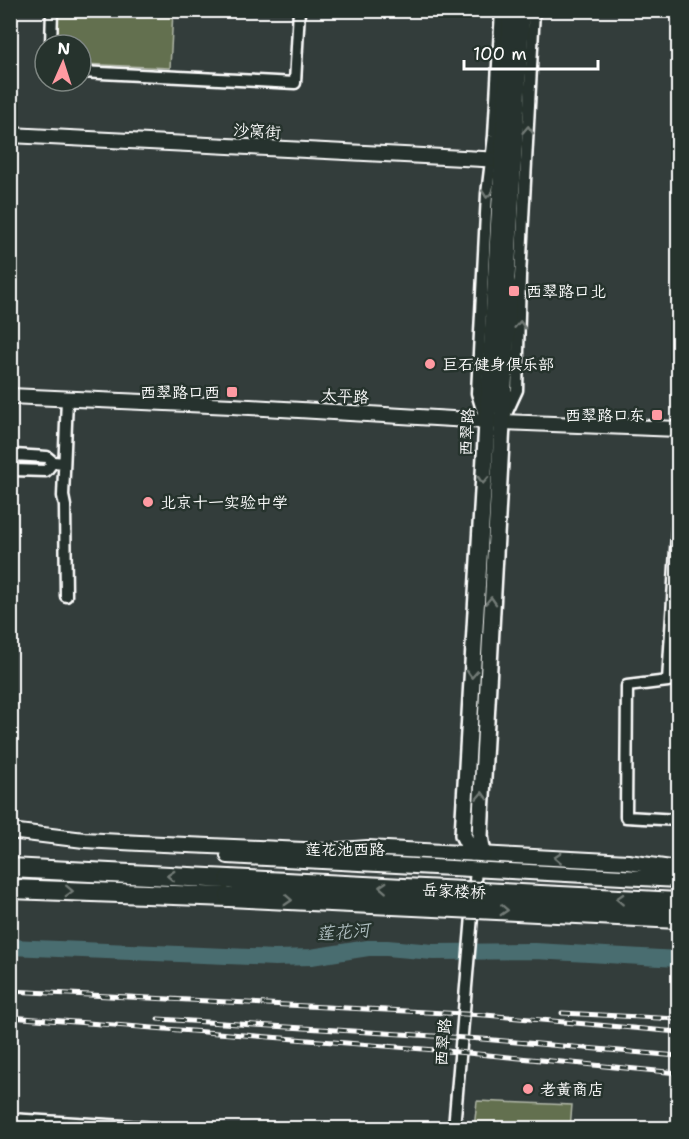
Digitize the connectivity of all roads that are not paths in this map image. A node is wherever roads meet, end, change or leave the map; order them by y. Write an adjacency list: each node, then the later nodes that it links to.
1 (52, 10): 7 (street)
2 (299, 10): 8 (street)
3 (501, 10): 10 (street)
4 (511, 10): 10 (main road, 西翠路)
5 (522, 10): 14 (main road)
6 (534, 10): 14 (street, one-way to 6)
7 (51, 33)
8 (93, 73)
9 (10, 135): 10 (street, 沙窝街)
10 (497, 160): 13 (main road, 西翠路, one-way to 13)
11 (10, 396): 12 (street, 太平路)
12 (67, 399): 13 (street, 太平路); 17 (street)
13 (486, 421): 14 (street, 太平路); 22 (main road, 西翠路, one-way to 22)
14 (503, 422): 15 (street, 太平路); 22 (main road, one-way to 14)
15 (678, 429)
16 (678, 517): 18 (street)
17 (66, 596)
18 (673, 682): 19 (street)
19 (678, 820)
20 (10, 831): 22 (street, 莲花池西路)
21 (10, 840): 25 (street, 莲花池西路)
22 (478, 854): 25 (street); 26 (street, 莲花池西路, one-way to 22)
23 (10, 858): 27 (highway)
24 (10, 868): 27 (highway)
25 (476, 869): 28 (street, 莲花池西路); 35 (street, 西翠路)
26 (678, 869)
27 (82, 872): 29 (highway, one-way to 27)
28 (678, 880)
29 (229, 888): 30 (highway, one-way to 29); 31 (highway, 岳家楼桥, one-way to 29, bridge); 32 (highway, 岳家楼桥, one-way to 32, bridge)
30 (10, 889)
31 (678, 902)
32 (678, 919)
33 (10, 1119): 34 (street)
34 (158, 1128)
35 (454, 1128)

